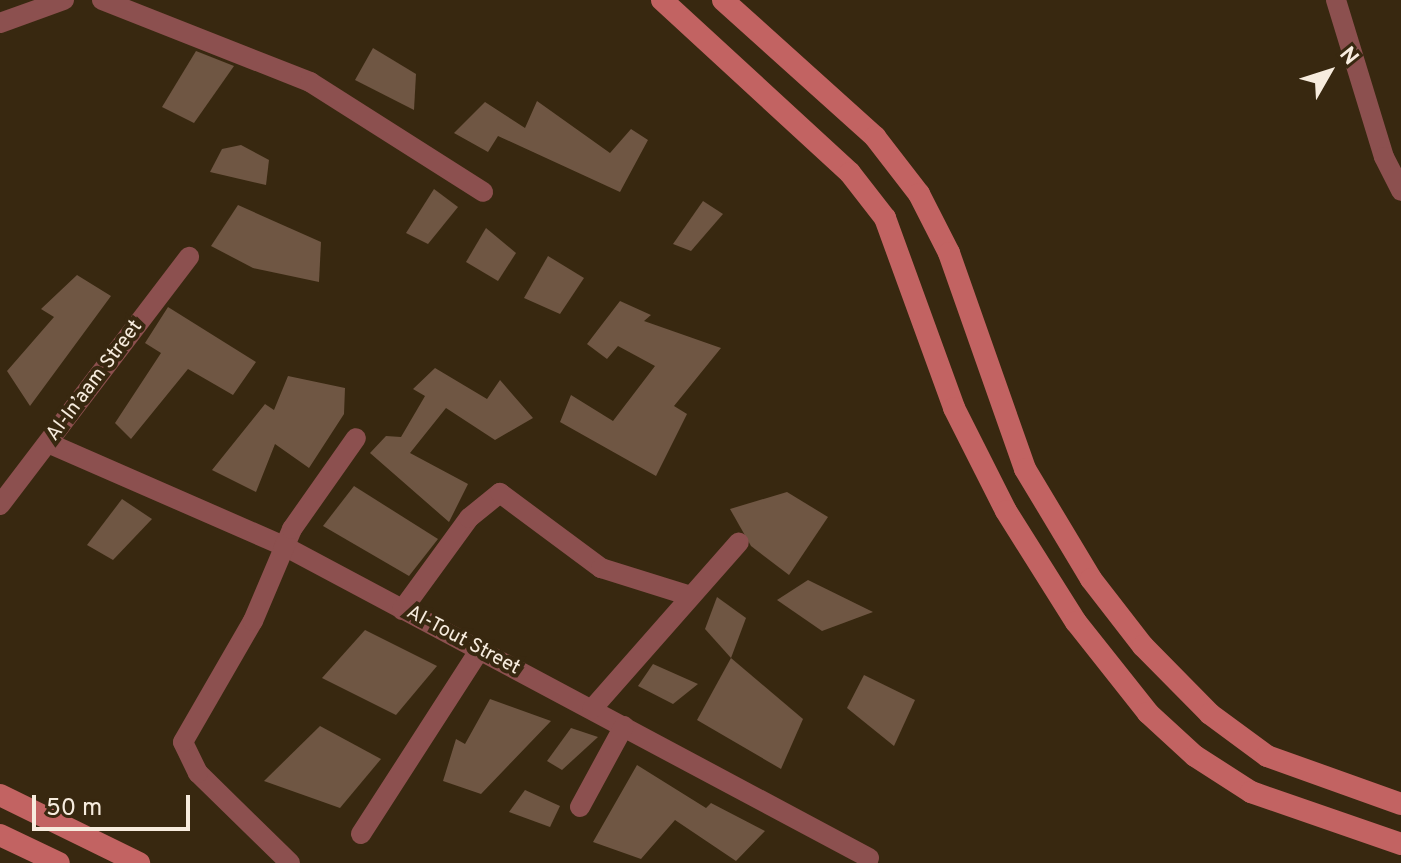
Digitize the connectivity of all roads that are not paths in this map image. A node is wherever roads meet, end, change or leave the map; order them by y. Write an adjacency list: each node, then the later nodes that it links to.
1 (64, 0): 6 (street)
2 (102, 0): 8 (street)
3 (662, 0): 25 (main road)
4 (723, 0): 21 (main road)
5 (1336, 0): 7 (street)
6 (0, 23)
7 (1401, 191)
8 (483, 192)
9 (189, 257): 11 (street, Al-In’aam Street)
10 (356, 438): 14 (street)
11 (48, 443): 12 (street, Al-In’aam Street); 14 (street, Al-Tout Street)
12 (0, 505)
13 (739, 542): 15 (street)
14 (284, 546): 16 (street, Al-Tout Street); 29 (street)
15 (687, 595): 16 (street); 18 (street)
16 (402, 610): 17 (street, Al-Tout Street)
17 (479, 651): 18 (street, Al-Tout Street); 23 (street)
18 (592, 709): 19 (street, Al-Tout Street)
19 (624, 726): 22 (street); 26 (street, Al-Tout Street)
20 (0, 795): 28 (main road)
21 (1401, 804)
22 (580, 807)
23 (361, 834)
24 (0, 835): 27 (main road)
25 (1401, 844)
26 (869, 858)
27 (59, 863)
28 (139, 863)
29 (290, 863)

